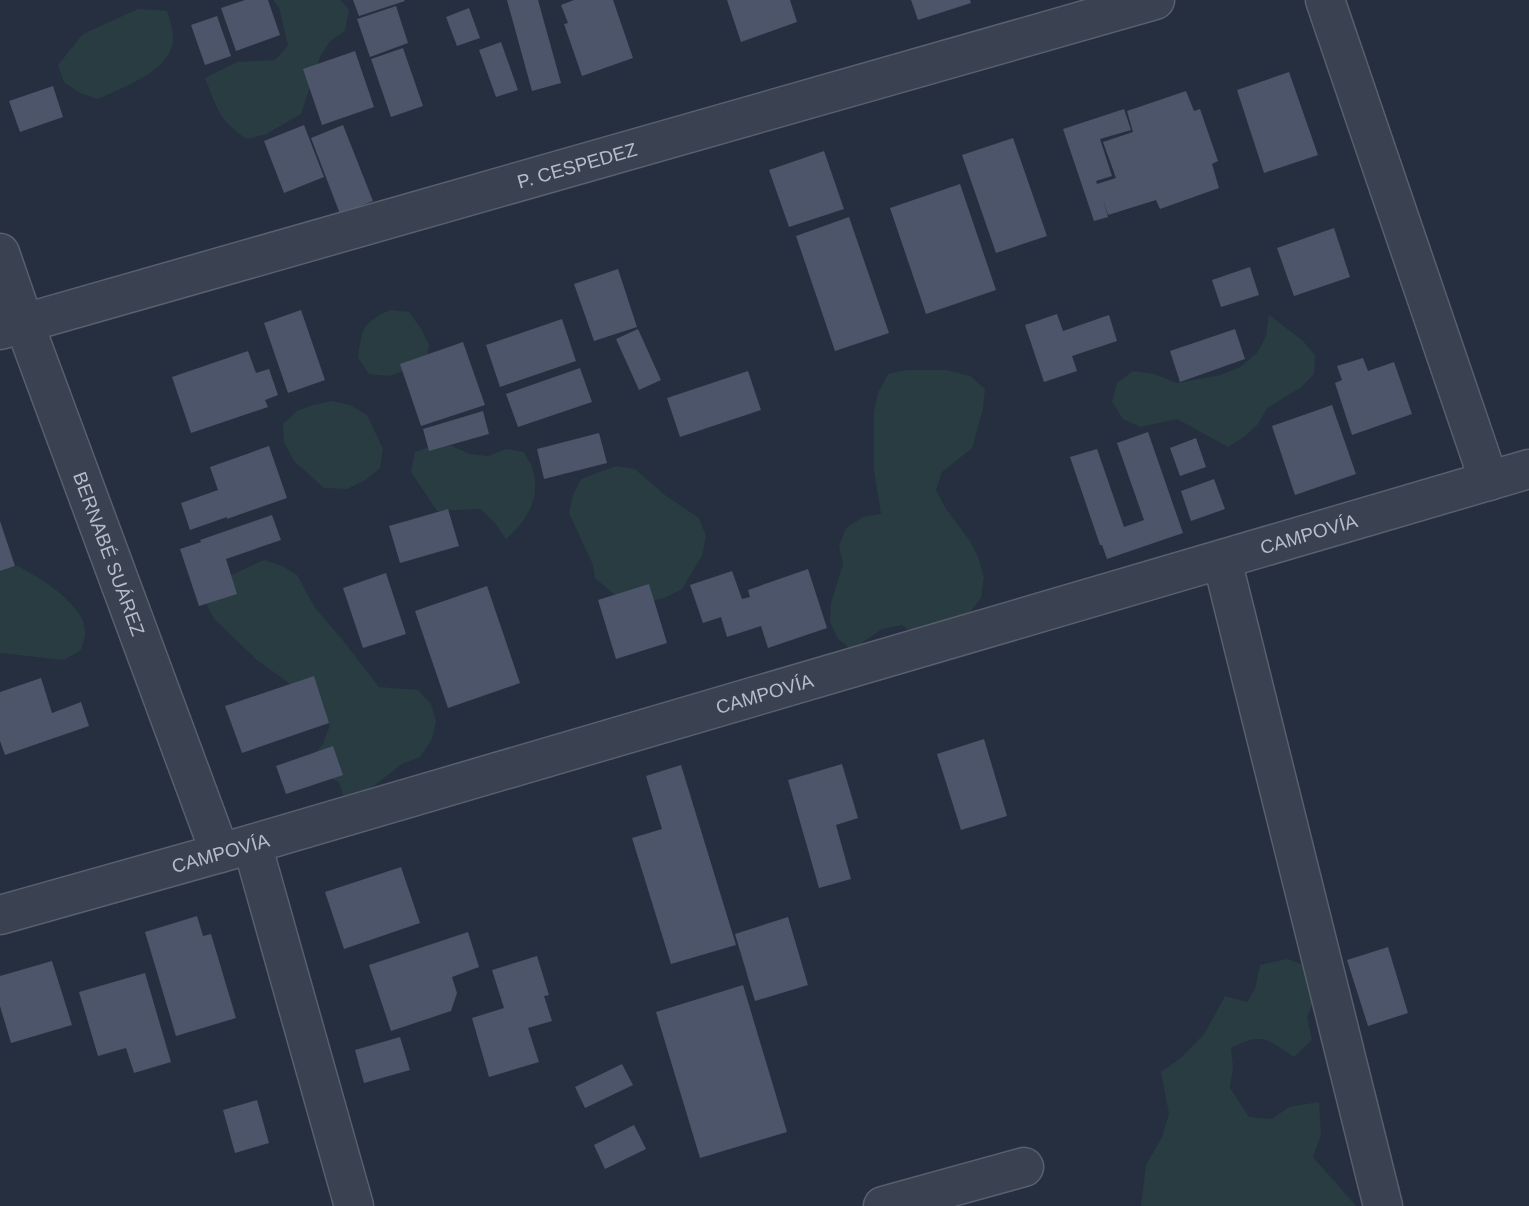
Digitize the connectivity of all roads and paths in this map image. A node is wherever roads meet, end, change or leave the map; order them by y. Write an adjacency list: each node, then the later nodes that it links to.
1 (1155, 0): 4 (street, P. CESPEDEZ)
2 (1325, 0): 6 (street)
3 (0, 253): 4 (street, BERNABÉ SUÁREZ)
4 (12, 327): 8 (street, BERNABÉ SUÁREZ)
5 (1529, 469): 6 (street, CAMPOVÍA)
6 (1489, 481): 7 (street, CAMPOVÍA)
7 (1222, 560): 8 (street, CAMPOVÍA); 13 (street)
8 (236, 849): 9 (street, CAMPOVÍA); 11 (street, BERNABÉ SUÁREZ)
9 (0, 915)
10 (1024, 1167): 12 (street)
11 (354, 1206)
12 (883, 1206)
13 (1383, 1206)

